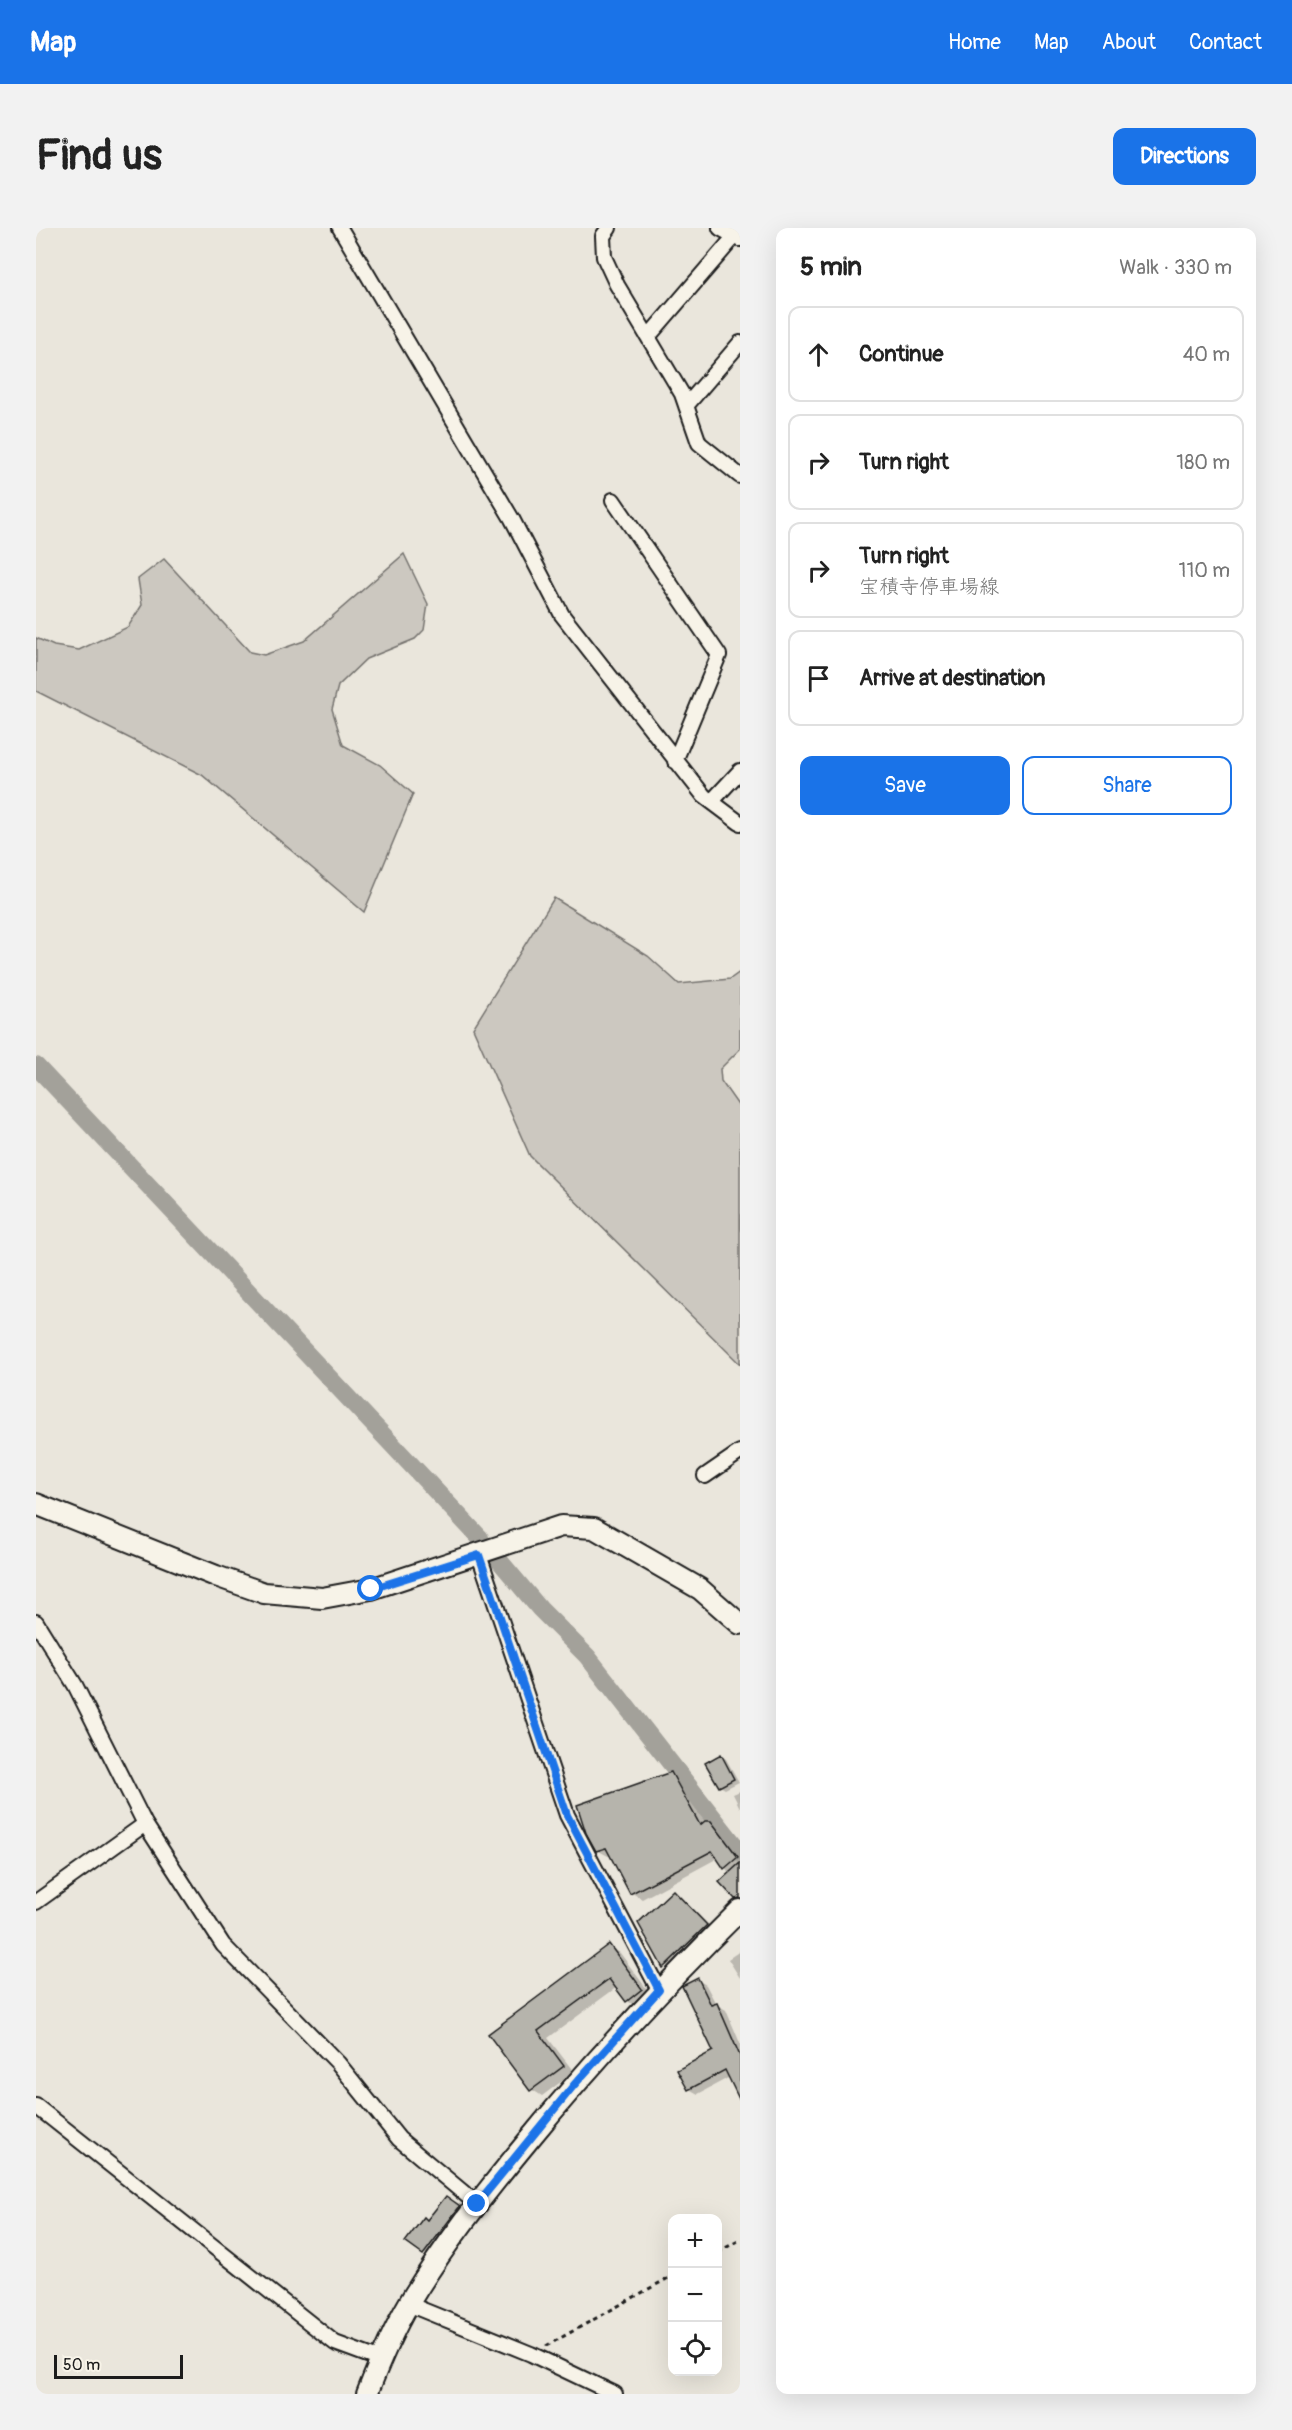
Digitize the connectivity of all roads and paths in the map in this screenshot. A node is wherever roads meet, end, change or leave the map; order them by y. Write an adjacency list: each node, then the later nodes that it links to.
1 (340, 228): 10 (street)
2 (609, 228): 5 (street)
3 (720, 228): 4 (street)
4 (737, 238): 5 (street)
5 (648, 337): 7 (street)
6 (740, 343): 7 (street)
7 (686, 406): 8 (street)
8 (740, 476)
9 (613, 500): 10 (street)
10 (675, 761): 12 (street)
11 (740, 771): 12 (street)
12 (712, 801): 13 (street)
13 (740, 823)
14 (740, 1452): 15 (street)
15 (705, 1476)
16 (36, 1504): 17 (street)
17 (479, 1555): 19 (street); 23 (street)
18 (36, 1622): 20 (street)
19 (740, 1624)
20 (145, 1824): 21 (street); 25 (street)
21 (36, 1902)
22 (740, 1910): 23 (street)
23 (659, 1990): 25 (street)
24 (36, 2106): 31 (street)
25 (477, 2204): 29 (street)
26 (740, 2240): 27 (path)
27 (722, 2249)
28 (668, 2278): 30 (path)
29 (408, 2304): 30 (street); 31 (street)
30 (531, 2354): 33 (street)
31 (381, 2360): 32 (street)
32 (367, 2394)
33 (615, 2394)

